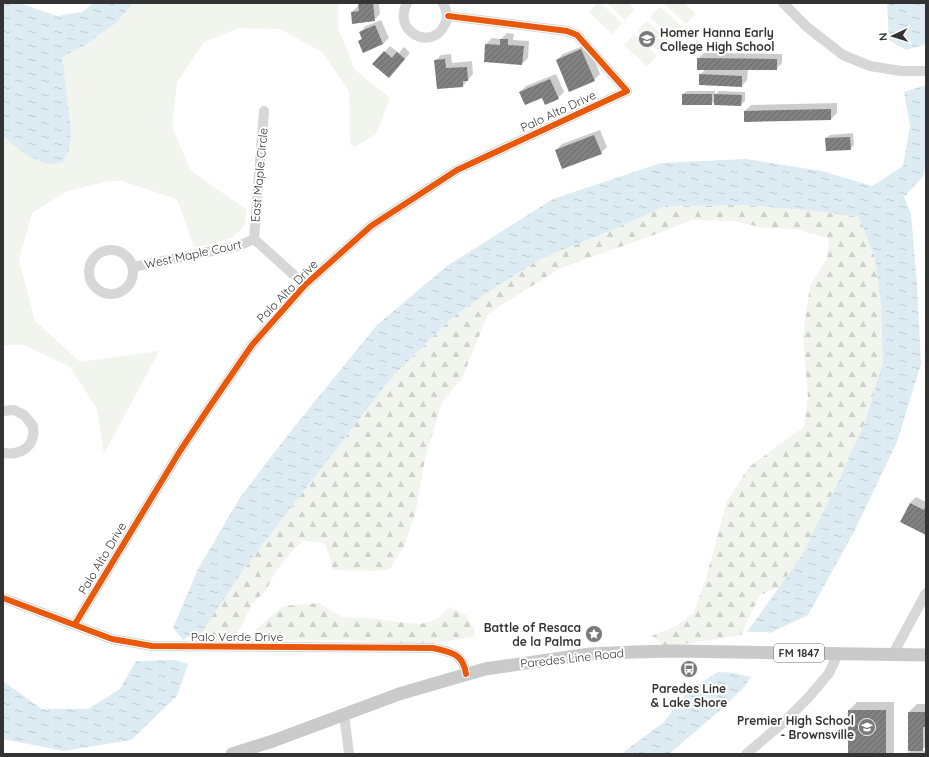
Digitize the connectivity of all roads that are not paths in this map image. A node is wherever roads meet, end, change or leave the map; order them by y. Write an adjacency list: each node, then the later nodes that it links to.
1 (407, 3): 4 (street)
2 (444, 3): 4 (street)
3 (782, 3): 5 (street)
4 (448, 16): 9 (street, Palo Alto Drive)
5 (926, 71)
6 (264, 111): 7 (street, East Maple Circle)
7 (254, 239): 8 (street, West Maple Court); 9 (street)
8 (133, 267): 8 (street, West Maple Court)
9 (305, 285): 14 (street, Palo Alto Drive)
10 (3, 410): 11 (street)
11 (3, 453)
12 (926, 593): 16 (street)
13 (3, 598): 14 (street, Palo Verde Drive)
14 (74, 624): 18 (street, Palo Verde Drive)
15 (838, 654): 16 (main road, Paredes Line Road / FM 1847); 18 (main road, Paredes Line Road / FM 1847); 22 (street)
16 (893, 654): 17 (main road, Paredes Line Road / FM 1847)
17 (926, 655)
18 (466, 674): 19 (main road, Paredes Line Road / FM 1847)
19 (344, 714): 20 (main road, Paredes Line Road / FM 1847); 21 (street)
20 (232, 754)
21 (349, 754)
22 (746, 754)

